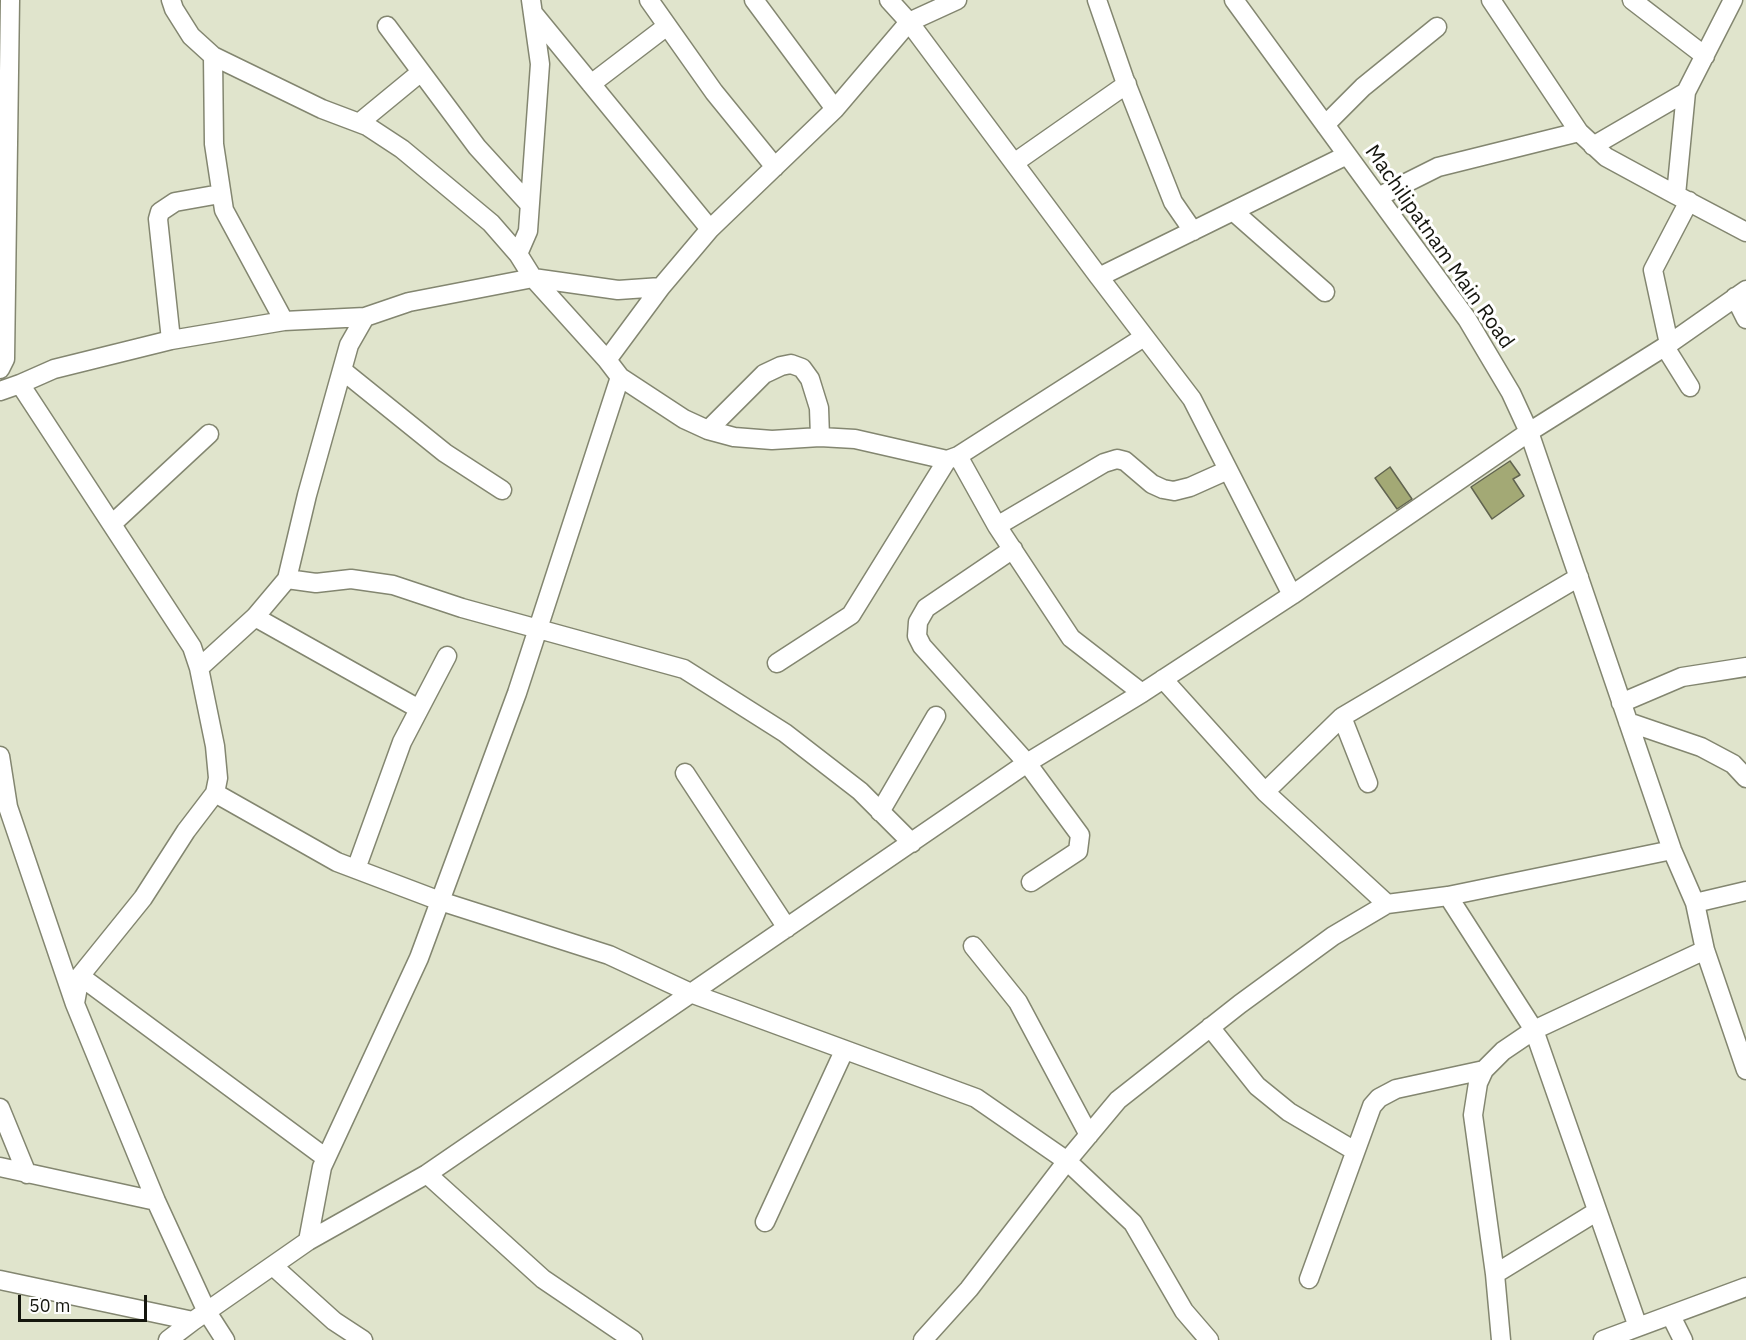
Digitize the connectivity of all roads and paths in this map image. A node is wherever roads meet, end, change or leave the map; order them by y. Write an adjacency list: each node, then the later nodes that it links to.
1 (171, 0): 17 (street)
2 (649, 0): 15 (street)
3 (754, 0): 23 (street)
4 (889, 0): 13 (street)
5 (957, 0): 13 (street)
6 (1097, 0): 21 (street)
7 (1234, 0): 25 (street, Machilipatnam Main Road)
8 (1491, 0): 26 (street)
9 (1632, 0): 18 (street)
10 (1733, 0): 18 (street)
11 (6, 4): 52 (street)
12 (532, 6): 20 (street); 34 (street)
13 (909, 22): 23 (street); 29 (street)
14 (387, 26): 19 (street)
15 (667, 26): 20 (street); 30 (street)
16 (1437, 27): 25 (street)
17 (213, 56): 24 (street); 31 (street)
18 (1705, 56): 22 (street)
19 (421, 72): 24 (street); 34 (street)
20 (591, 84): 36 (street)
21 (1127, 84): 29 (street); 37 (street)
22 (1686, 92): 27 (street); 33 (street)
23 (835, 109): 30 (street)
24 (360, 123): 39 (street)
25 (1325, 125): 28 (street, Machilipatnam Main Road)
26 (1579, 132): 27 (street); 32 (street)
27 (1593, 146): 33 (street)
28 (1347, 155): 32 (street, Machilipatnam Main Road); 35 (street)
29 (1014, 164): 40 (street)
30 (775, 167): 36 (street)
31 (220, 194): 47 (street); 49 (street)
32 (1378, 197): 59 (street, Machilipatnam Main Road)
33 (1682, 198): 38 (street); 50 (street)
34 (529, 204): 39 (street)
35 (1233, 211): 37 (street); 43 (street)
36 (710, 229): 42 (street)
37 (1193, 231): 40 (street)
38 (1746, 231)
39 (518, 254): 41 (street)
40 (1099, 277): 48 (street)
41 (533, 278): 42 (street); 45 (street); 51 (street)
42 (660, 287): 51 (street)
43 (1325, 292)
44 (1741, 293): 46 (street); 50 (street)
45 (366, 317): 47 (street); 53 (street)
46 (1746, 319)
47 (284, 321): 49 (street)
48 (1144, 337): 62 (street); 63 (street)
49 (171, 340): 55 (street)
50 (1667, 346): 56 (street); 59 (street)
51 (608, 360): 54 (street)
52 (2, 362)
53 (342, 370): 64 (street); 69 (street)
54 (620, 377): 58 (street); 72 (street)
55 (20, 384): 57 (street); 65 (street)
56 (1690, 387)
57 (0, 391)
58 (708, 430): 61 (street); 61 (street)
59 (1529, 432): 68 (street, Machilipatnam Main Road); 70 (street)
60 (209, 434): 65 (street)
61 (820, 437): 62 (street)
62 (953, 458): 66 (street); 74 (street)
63 (1228, 470): 66 (street); 70 (street)
64 (501, 490)
65 (112, 524): 76 (street)
66 (998, 526): 67 (street)
67 (1012, 549): 78 (street); 85 (street)
68 (1579, 578): 79 (street, Machilipatnam Main Road); 82 (street)
69 (287, 579): 71 (street); 72 (street)
70 (1292, 595): 77 (street)
71 (255, 617): 76 (street); 80 (street)
72 (537, 628): 91 (street); 98 (street)
73 (447, 656): 80 (street)
74 (777, 663)
75 (1746, 667): 79 (street)
76 (200, 668): 90 (street)
77 (1163, 679): 78 (street); 89 (street)
78 (1142, 693): 85 (street)
79 (1621, 703): 83 (street, Machilipatnam Main Road)
80 (419, 709): 94 (street)
81 (936, 716): 91 (street)
82 (1342, 717): 88 (street); 89 (street)
83 (1628, 722): 87 (street); 93 (street, Machilipatnam Main Road)
84 (0, 756): 106 (street)
85 (1027, 764): 92 (street); 95 (street)
86 (685, 773): 101 (street)
87 (1746, 778)
88 (1368, 783)
89 (1265, 792): 100 (street)
90 (215, 793): 94 (street); 104 (street)
91 (880, 812): 92 (street)
92 (912, 843): 101 (street)
93 (1672, 850): 97 (street); 99 (street, Machilipatnam Main Road)
94 (356, 869): 98 (street)
95 (1031, 882)
96 (1746, 891): 99 (street)
97 (1448, 896): 100 (street); 108 (street)
98 (440, 901): 105 (street); 115 (street)
99 (1695, 903): 103 (street, Machilipatnam Main Road)
100 (1387, 904): 107 (street)
101 (787, 928): 105 (street)
102 (974, 946): 113 (street)
103 (1705, 950): 108 (street); 111 (street, Machilipatnam Main Road)
104 (80, 976): 106 (street); 115 (street)
105 (693, 994): 109 (street); 119 (street)
106 (75, 1004): 120 (street)
107 (1210, 1027): 113 (street); 114 (street)
108 (1534, 1030): 110 (street); 121 (street)
109 (844, 1051): 116 (street); 122 (street)
110 (1484, 1070): 114 (street); 125 (street)
111 (1746, 1070)
112 (0, 1108): 118 (street)
113 (1089, 1135): 116 (street)
114 (1355, 1152): 126 (street)
115 (326, 1158): 123 (street)
116 (1067, 1161): 136 (street); 137 (street)
117 (0, 1167): 118 (street)
118 (27, 1174): 120 (street)
119 (427, 1174): 123 (street); 135 (street)
120 (156, 1201): 129 (street)
121 (1596, 1212): 125 (street); 131 (street)
122 (765, 1222)
123 (308, 1241): 124 (street)
124 (273, 1266): 129 (street); 134 (street)
125 (1495, 1274): 138 (street)
126 (1309, 1279)
127 (0, 1280): 129 (street)
128 (1746, 1287): 130 (street)
129 (200, 1316): 132 (street); 133 (street)
130 (1671, 1316): 131 (street); 140 (street)
131 (1638, 1327): 139 (street)
132 (168, 1340)
133 (225, 1340)
134 (363, 1340)
135 (633, 1340)
136 (923, 1340)
137 (1209, 1340)
138 (1502, 1340)
139 (1603, 1340)
140 (1683, 1340)

